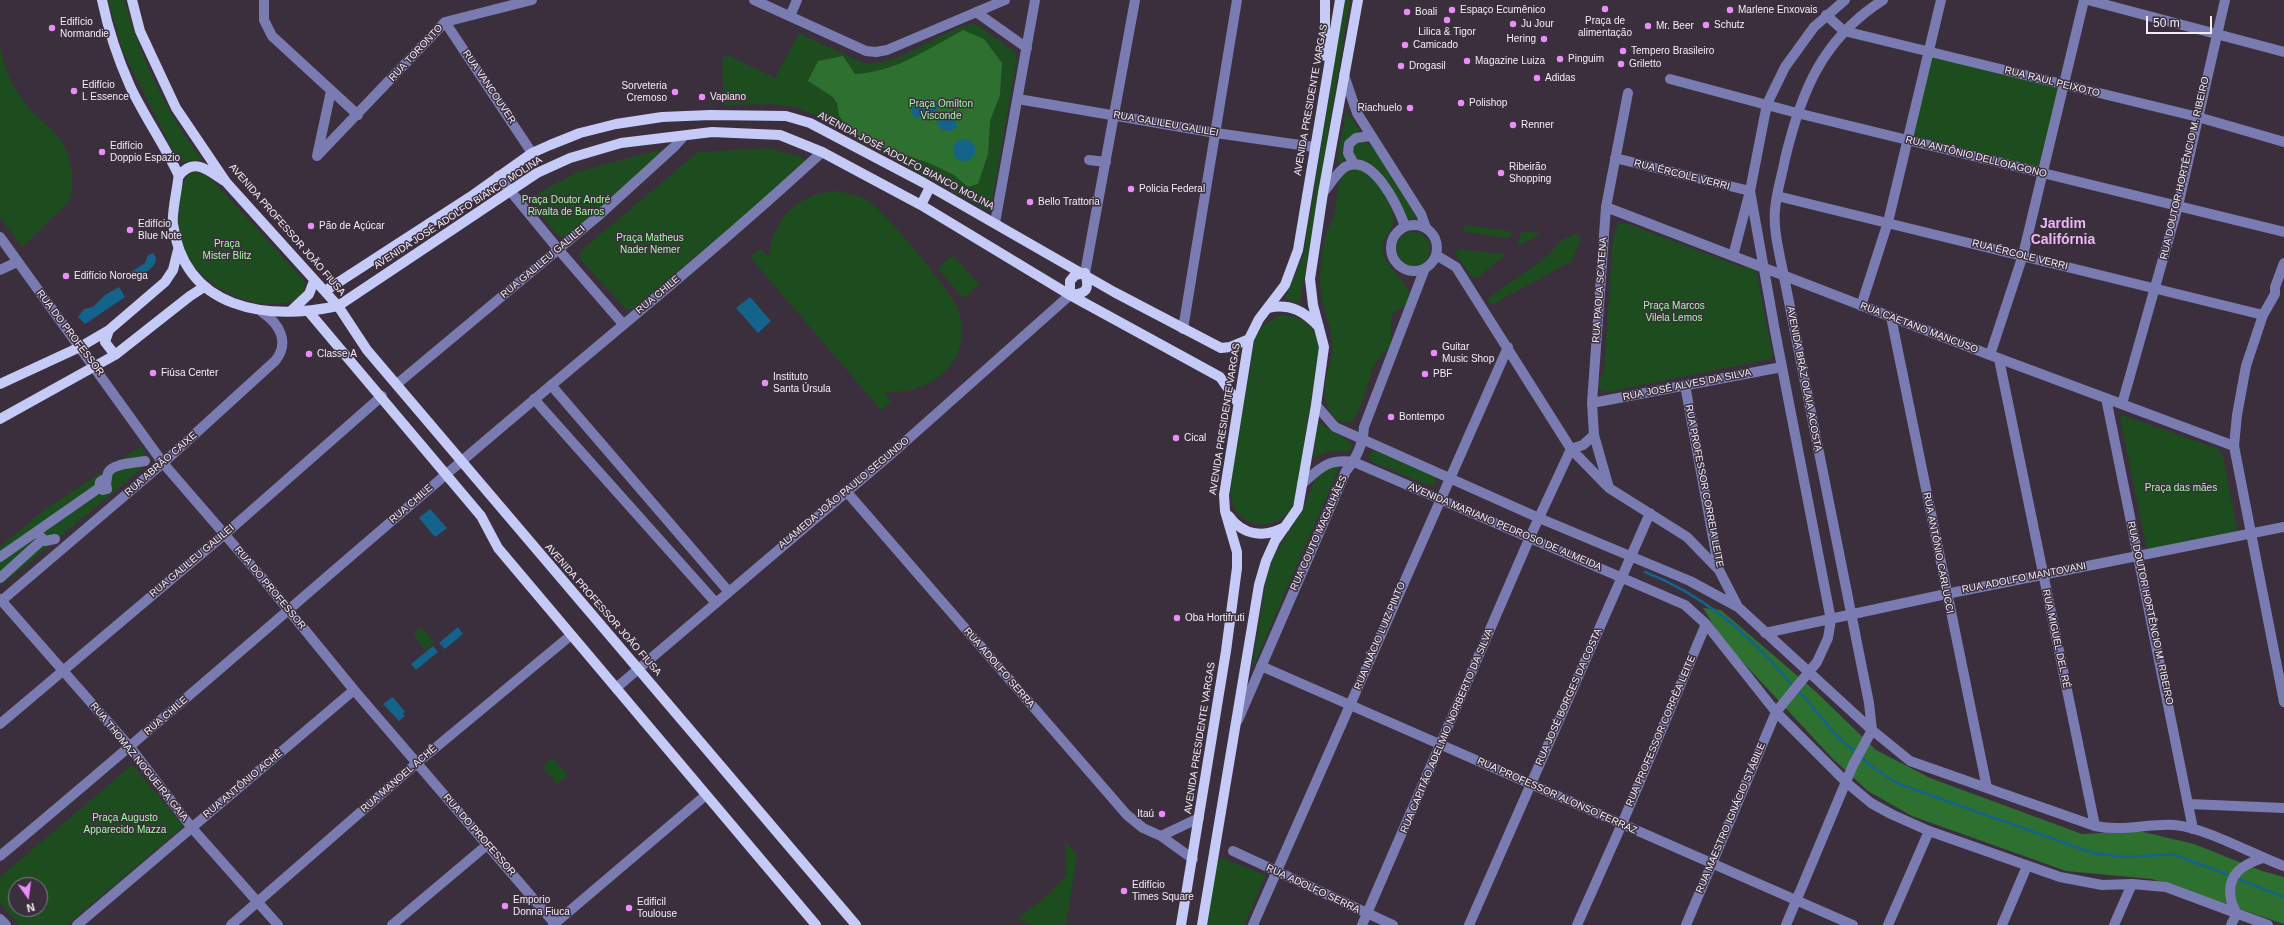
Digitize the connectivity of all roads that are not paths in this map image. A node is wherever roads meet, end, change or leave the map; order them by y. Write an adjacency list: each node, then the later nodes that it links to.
1 (102, 0): 56 (main road)
2 (132, 0): 58 (main road, AVENIDA PROFESSOR JOÃO FIUSA)
3 (264, 0): 33 (street)
4 (532, 0): 23 (street, RUA TORONTO)
5 (754, 0): 22 (street)
6 (797, 0): 22 (street)
7 (1005, 0): 20 (street)
8 (1035, 0): 26 (street)
9 (1135, 0): 39 (street)
10 (1237, 0): 42 (street)
11 (1325, 0): 30 (main road)
12 (1340, 0): 30 (main road, AVENIDA PRESIDENTE VARGAS)
13 (1358, 0): 29 (main road)
14 (1845, 0): 21 (street, AVENIDA BRÁZ OLAIA ACOSTA)
15 (1882, 0): 24 (street, AVENIDA BRÁZ OLAIA ACOSTA)
16 (1941, 0): 27 (street)
17 (2084, 0): 32 (street, RUA MIGUEL DEL RÉ)
18 (2088, 0): 25 (street)
19 (2225, 0): 25 (street, RUA DOUTOR HORTÊNCIO M. RIBEIRO)
20 (976, 12): 22 (street); 26 (street)
21 (1826, 14): 24 (street, RUA RAUL PEIXOTO); 36 (street, AVENIDA BRÁZ OLAIA ACOSTA)
22 (790, 16)
23 (445, 22): 38 (street, RUA TORONTO); 50 (street, RUA VANCOUVER)
24 (1844, 31): 27 (street, RUA RAUL PEIXOTO); 37 (street, AVENIDA BRÁZ OLAIA ACOSTA)
25 (2217, 32): 28 (street); 40 (street, RUA DOUTOR HORTÊNCIO M. RIBEIRO)
26 (1027, 48): 35 (street)
27 (1928, 52): 32 (street, RUA RAUL PEIXOTO); 45 (street)
28 (2284, 52)
29 (1344, 75): 44 (street); 62 (main road)
30 (1327, 78): 48 (main road, AVENIDA PRESIDENTE VARGAS)
31 (1670, 79): 36 (street, RUA ANTÔNIO DELLOIAGONO)
32 (2063, 85): 40 (street, RUA RAUL PEIXOTO); 55 (street, RUA MIGUEL DEL RÉ)
33 (331, 91): 38 (street); 38 (street, RUA TORONTO)
34 (1628, 93): 51 (street, RUA PAOLA SCATENA)
35 (1018, 99): 39 (street, RUA GALILEU GALILEI); 68 (street)
36 (1767, 104): 37 (street, RUA ANTÔNIO DELLOIAGONO); 61 (street, AVENIDA BRÁZ OLAIA ACOSTA)
37 (1797, 113): 45 (street, RUA ANTÔNIO DELLOIAGONO); 63 (street, AVENIDA BRÁZ OLAIA ACOSTA)
38 (358, 115)
39 (1115, 115): 42 (street, RUA GALILEU GALILEI); 53 (street)
40 (2198, 118): 47 (street, RUA RAUL PEIXOTO); 65 (street, RUA DOUTOR HORTÊNCIO M. RIBEIRO)
41 (616, 124): 46 (main road); 50 (main road, AVENIDA JOSÉ ADOLFO BIANCO MOLINA); 59 (main road, AVENIDA JOSÉ ADOLFO BIANCO MOLINA)
42 (1216, 133): 48 (street, RUA GALILEU GALILEI); 101 (street)
43 (684, 136): 46 (main road, AVENIDA JOSÉ ADOLFO BIANCO MOLINA); 49 (main road, AVENIDA JOSÉ ADOLFO BIANCO MOLINA); 73 (street, RUA GALILEU GALILEI)
44 (1371, 136): 54 (street); 70 (street)
45 (1906, 140): 55 (street, RUA ANTÔNIO DELLOIAGONO); 67 (street)
46 (621, 142): 60 (main road, AVENIDA JOSÉ ADOLFO BIANCO MOLINA)
47 (2284, 142)
48 (1314, 147): 94 (main road, AVENIDA PRESIDENTE VARGAS)
49 (822, 152): 64 (main road, AVENIDA JOSÉ ADOLFO BIANCO MOLINA); 100 (street, RUA CHILE)
50 (532, 153): 57 (main road, AVENIDA JOSÉ ADOLFO BIANCO MOLINA)
51 (1615, 158): 61 (street, RUA ÉRCOLE VERRI); 66 (street, RUA PAOLA SCATENA)
52 (1089, 160): 53 (street)
53 (1106, 162): 83 (street)
54 (1354, 164): 62 (street); 69 (street)
55 (2042, 173): 65 (street, RUA ANTÔNIO DELLOIAGONO); 76 (street, RUA MIGUEL DEL RÉ)
56 (179, 176): 58 (main road); 74 (main road, AVENIDA PROFESSOR JOÃO FIUSA)
57 (498, 176): 60 (street); 89 (main road, AVENIDA JOSÉ ADOLFO BIANCO MOLINA)
58 (226, 182): 85 (main road, AVENIDA PROFESSOR JOÃO FIUSA)
59 (930, 187): 64 (main road); 68 (main road, AVENIDA JOSÉ ADOLFO BIANCO MOLINA)
60 (510, 191): 73 (street); 92 (main road, AVENIDA JOSÉ ADOLFO BIANCO MOLINA)
61 (1750, 191): 77 (street); 81 (street, AVENIDA BRÁZ OLAIA ACOSTA)
62 (1323, 194): 102 (main road)
63 (1777, 196): 67 (street, RUA ÉRCOLE VERRI); 84 (street, AVENIDA BRÁZ OLAIA ACOSTA)
64 (921, 205): 91 (main road, AVENIDA JOSÉ ADOLFO BIANCO MOLINA)
65 (2178, 206): 71 (street, RUA ANTÔNIO DELLOIAGONO); 88 (street, RUA DOUTOR HORTÊNCIO M. RIBEIRO)
66 (1606, 207): 77 (street, RUA CAETANO MANCUSO); 119 (street, RUA PAOLA SCATENA)
67 (1888, 222): 76 (street, RUA ÉRCOLE VERRI); 93 (street)
68 (995, 223): 83 (main road, AVENIDA JOSÉ ADOLFO BIANCO MOLINA)
69 (1406, 226): 70 (street); 80 (street)
70 (1426, 228): 75 (street)
71 (2284, 232)
72 (0, 237): 78 (street, RUA DO PROFESSOR)
73 (558, 249): 100 (street); 112 (street, RUA GALILEU GALILEI)
74 (178, 250): 87 (main road, AVENIDA PROFESSOR JOÃO FIUSA); 103 (main road)
75 (1436, 255): 80 (street); 106 (street)
76 (2023, 255): 88 (street, RUA ÉRCOLE VERRI); 108 (street, RUA MIGUEL DEL RÉ)
77 (1732, 256): 81 (street, RUA CAETANO MANCUSO)
78 (17, 262): 82 (street); 105 (street, RUA DO PROFESSOR)
79 (2284, 263): 90 (street)
80 (1425, 268): 124 (street, RUA COUTO MAGALHÃES)
81 (1763, 269): 84 (street, RUA CAETANO MANCUSO); 110 (street, AVENIDA BRÁZ OLAIA ACOSTA)
82 (0, 270)
83 (1085, 273): 91 (main road); 91 (main road); 101 (main road, AVENIDA JOSÉ ADOLFO BIANCO MOLINA)
84 (1784, 276): 93 (street, RUA CAETANO MANCUSO); 134 (street, AVENIDA BRÁZ OLAIA ACOSTA)
85 (314, 281): 89 (main road, AVENIDA PROFESSOR JOÃO FIUSA); 95 (main road)
86 (2284, 283): 90 (street)
87 (204, 287): 96 (main road, AVENIDA PROFESSOR JOÃO FIUSA); 107 (main road)
88 (2155, 290): 98 (street, RUA ÉRCOLE VERRI); 120 (street, RUA DOUTOR HORTÊNCIO M. RIBEIRO)
89 (325, 291): 92 (main road, AVENIDA PROFESSOR JOÃO FIUSA)
90 (2275, 294): 98 (street)
91 (1070, 295): 118 (main road, AVENIDA JOSÉ ADOLFO BIANCO MOLINA); 137 (street, ALAMEDA JOÃO PAULO SEGUNDO)
92 (338, 306): 97 (main road, AVENIDA PROFESSOR JOÃO FIUSA); 112 (main road, AVENIDA PROFESSOR JOÃO FIUSA)
93 (1861, 306): 99 (street, RUA CAETANO MANCUSO)
94 (1268, 308): 102 (main road); 104 (main road, AVENIDA PRESIDENTE VARGAS)
95 (291, 311): 96 (main road, AVENIDA PROFESSOR JOÃO FIUSA); 97 (main road, AVENIDA PROFESSOR JOÃO FIUSA)
96 (262, 312): 130 (street, RUA ABRÃO CAIXE)
97 (309, 312): 115 (main road)
98 (2263, 315): 125 (street)
99 (1890, 317): 108 (street, RUA CAETANO MANCUSO); 158 (street, RUA ANTÔNIO CARLUCCI)
100 (623, 324): 113 (street, RUA CHILE)
101 (1183, 328): 104 (main road, AVENIDA JOSÉ ADOLFO BIANCO MOLINA)
102 (1320, 328): 121 (main road)
103 (109, 330): 105 (main road); 107 (main road)
104 (1249, 339): 118 (main road, AVENIDA PRESIDENTE VARGAS)
105 (80, 347): 109 (street, RUA DO PROFESSOR); 111 (main road)
106 (1508, 347): 126 (street); 133 (street, RUA INÁCIO LUIZ PINTO)
107 (115, 355): 109 (main road)
108 (1994, 357): 116 (street, RUA CAETANO MANCUSO); 154 (street, RUA MIGUEL DEL RÉ)
109 (95, 366): 122 (main road); 130 (street, RUA DO PROFESSOR)
110 (1782, 367): 114 (street, RUA JOSÉ ALVES DA SILVA); 132 (street, AVENIDA BRÁZ OLAIA ACOSTA)
111 (0, 384)
112 (397, 384): 128 (main road, AVENIDA PROFESSOR JOÃO FIUSA)
113 (551, 385): 117 (street, RUA CHILE); 157 (street)
114 (1685, 385): 119 (street, RUA JOSÉ ALVES DA SILVA); 153 (street, RUA PROFESSOR CORREIA LEITE)
115 (382, 396): 131 (main road); 146 (street, RUA GALILEU GALILEI)
116 (2106, 398): 120 (street, RUA CAETANO MANCUSO); 152 (street, RUA DOUTOR HORTÊNCIO M. RIBEIRO)
117 (534, 400): 128 (street, RUA CHILE); 160 (street)
118 (1238, 403): 139 (main road, AVENIDA PRESIDENTE VARGAS)
119 (1592, 403): 123 (street, RUA PAOLA SCATENA)
120 (2122, 404): 125 (street, RUA CAETANO MANCUSO)
121 (1316, 405): 124 (street); 135 (main road)
122 (0, 419)
123 (1594, 435): 126 (street); 136 (street, RUA PAOLA SCATENA)
124 (1363, 440): 129 (street, RUA COUTO MAGALHÃES); 133 (street)
125 (2234, 446): 145 (street)
126 (1571, 449): 136 (street); 141 (street, RUA CAPITÃO ADELMIO NORBERTO DA SILVA)
127 (145, 461): 142 (street)
128 (461, 461): 131 (street, RUA CHILE); 169 (main road, AVENIDA PROFESSOR JOÃO FIUSA)
129 (1354, 462): 135 (street, AVENIDA MARIANO PEDROSO DE ALMEIDA); 138 (street, AVENIDA MARIANO PEDROSO DE ALMEIDA); 168 (street, RUA COUTO MAGALHÃES)
130 (163, 463): 146 (street, RUA DO PROFESSOR); 159 (street, RUA ABRÃO CAIXE)
131 (447, 474): 162 (street, RUA CHILE); 167 (main road)
132 (1804, 477): 134 (street); 164 (street, AVENIDA BRÁZ OLAIA ACOSTA)
133 (1449, 478): 138 (street, RUA INÁCIO LUIZ PINTO); 141 (street)
134 (1824, 480): 163 (street, AVENIDA BRÁZ OLAIA ACOSTA)
135 (1302, 484): 143 (main road)
136 (1609, 488): 140 (street)
137 (846, 491): 157 (street, ALAMEDA JOÃO PAULO SEGUNDO); 195 (street, RUA ADOLFO SERRA)
138 (1440, 499): 147 (street, AVENIDA MARIANO PEDROSO DE ALMEIDA); 175 (street, RUA INÁCIO LUIZ PINTO)
139 (1225, 512): 143 (main road); 189 (main road, AVENIDA PRESIDENTE VARGAS)
140 (1650, 513): 150 (street, RUA JOSÉ BORGES DA COSTA); 153 (street)
141 (1539, 518): 147 (street, RUA CAPITÃO ADELMIO NORBERTO DA SILVA); 150 (street)
142 (44, 526): 149 (street); 151 (street)
143 (1286, 526): 178 (main road)
144 (2284, 527): 145 (street, RUA ADOLFO MANTOVANI)
145 (2250, 533): 152 (street, RUA ADOLFO MANTOVANI); 174 (street)
146 (225, 534): 162 (street, RUA DO PROFESSOR); 170 (street, RUA GALILEU GALILEI)
147 (1530, 537): 155 (street, AVENIDA MARIANO PEDROSO DE ALMEIDA); 180 (street, RUA CAPITÃO ADELMIO NORBERTO DA SILVA)
148 (55, 539): 149 (street)
149 (42, 540): 156 (street)
150 (1631, 556): 155 (street, RUA JOSÉ BORGES DA COSTA); 161 (street)
151 (0, 557)
152 (2138, 557): 154 (street, RUA ADOLFO MANTOVANI); 187 (street, RUA DOUTOR HORTÊNCIO M. RIBEIRO)
153 (1719, 570): 161 (street, RUA PROFESSOR CORREIA LEITE)
154 (2043, 575): 158 (street, RUA ADOLFO MANTOVANI); 191 (street, RUA MIGUEL DEL RÉ)
155 (1622, 577): 165 (street, AVENIDA MARIANO PEDROSO DE ALMEIDA); 184 (street, RUA JOSÉ BORGES DA COSTA)
156 (0, 578)
157 (729, 592): 160 (street, ALAMEDA JOÃO PAULO SEGUNDO)
158 (1946, 594): 163 (street, RUA ADOLFO MANTOVANI); 185 (street, RUA ANTÔNIO CARLUCCI)
159 (1, 600): 170 (street, RUA THOMAZ NOGUEIRA GAIA)
160 (716, 603): 169 (street, ALAMEDA JOÃO PAULO SEGUNDO)
161 (1738, 607): 166 (street)
162 (288, 610): 173 (street, RUA DO PROFESSOR); 181 (street, RUA CHILE)
163 (1850, 616): 164 (street, RUA ADOLFO MANTOVANI); 179 (street, AVENIDA BRÁZ OLAIA ACOSTA)
164 (1831, 620): 166 (street, RUA ADOLFO MANTOVANI); 171 (street, AVENIDA BRÁZ OLAIA ACOSTA)
165 (1706, 624): 176 (street, AVENIDA MARIANO PEDROSO DE ALMEIDA); 190 (street, RUA PROFESSOR CORRÊA LEITE)
166 (1765, 633): 171 (street)
167 (570, 636): 172 (main road); 182 (street, RUA MANOEL ACHÊ)
168 (1261, 666): 175 (street, RUA PROFESSOR ALONSO FERRAZ); 178 (street, RUA COUTO MAGALHÃES)
169 (639, 669): 172 (street, ALAMEDA JOÃO PAULO SEGUNDO); 218 (main road, AVENIDA PROFESSOR JOÃO FIUSA)
170 (63, 670): 177 (street, RUA GALILEU GALILEI); 181 (street, RUA THOMAZ NOGUEIRA GAIA)
171 (1808, 672): 176 (street, AVENIDA BRÁZ OLAIA ACOSTA); 179 (street)
172 (616, 688): 186 (main road)
173 (354, 690): 182 (street, RUA DO PROFESSOR); 192 (street, RUA ANTÔNIO ACHÊ)
174 (2284, 702)
175 (1350, 705): 180 (street, RUA PROFESSOR ALONSO FERRAZ); 204 (street, RUA INÁCIO LUIZ PINTO)
176 (1776, 712): 183 (street, AVENIDA MARIANO PEDROSO DE ALMEIDA); 201 (street, RUA MAESTRO IGNÁCIO STÁBILE)
177 (0, 724)
178 (1235, 730): 220 (main road)
179 (1872, 730): 183 (street, AVENIDA BRÁZ OLAIA ACOSTA); 185 (street)
180 (1441, 745): 184 (street, RUA PROFESSOR ALONSO FERRAZ); 208 (street, RUA CAPITÃO ADELMIO NORBERTO DA SILVA)
181 (130, 748): 192 (street, RUA THOMAZ NOGUEIRA GAIA); 198 (street, RUA CHILE)
182 (417, 763): 196 (street, RUA DO PROFESSOR); 207 (street, RUA MANOEL ACHÊ)
183 (1847, 783): 194 (street, AVENIDA MARIANO PEDROSO DE ALMEIDA); 206 (street, AVENIDA BRÁZ OLAIA ACOSTA)
184 (1530, 784): 190 (street, RUA PROFESSOR ALONSO FERRAZ); 224 (street, RUA JOSÉ BORGES DA COSTA)
185 (1987, 788): 191 (street)
186 (706, 795): 211 (street); 217 (main road)
187 (2189, 804): 188 (street); 193 (street, RUA DOUTOR HORTÊNCIO M. RIBEIRO)
188 (2284, 808)
189 (1199, 818): 195 (street); 200 (main road, AVENIDA PRESIDENTE VARGAS)
190 (1622, 824): 201 (street, RUA PROFESSOR ALONSO FERRAZ); 225 (street, RUA PROFESSOR CORRÊA LEITE)
191 (2095, 826): 193 (street)
192 (192, 828): 207 (street, RUA THOMAZ NOGUEIRA GAIA); 213 (street, RUA ANTÔNIO ACHÊ)
193 (2193, 829): 199 (street)
194 (1929, 831): 202 (street, AVENIDA MARIANO PEDROSO DE ALMEIDA); 229 (street)
195 (1161, 836): 200 (street, RUA ADOLFO SERRA)
196 (487, 845): 211 (street, RUA DO PROFESSOR); 216 (street)
197 (1233, 852): 204 (street, RUA ADOLFO SERRA)
198 (0, 856)
199 (2263, 858): 203 (street); 209 (street)
200 (1193, 859): 219 (main road, AVENIDA PRESIDENTE VARGAS)
201 (1713, 864): 206 (street, RUA PROFESSOR ALONSO FERRAZ); 226 (street, RUA MAESTRO IGNÁCIO STÁBILE)
202 (2027, 866): 205 (street, AVENIDA MARIANO PEDROSO DE ALMEIDA); 230 (street)
203 (2284, 866)
204 (1276, 872): 208 (street, RUA ADOLFO SERRA); 221 (street, RUA INÁCIO LUIZ PINTO)
205 (2132, 884): 209 (street, AVENIDA MARIANO PEDROSO DE ALMEIDA); 231 (street)
206 (1796, 900): 227 (street, AVENIDA BRÁZ OLAIA ACOSTA); 228 (street, RUA PROFESSOR ALONSO FERRAZ)
207 (258, 902): 214 (street, RUA MANOEL ACHÊ); 215 (street, RUA THOMAZ NOGUEIRA GAIA)
208 (1367, 914): 222 (street, RUA CAPITÃO ADELMIO NORBERTO DA SILVA); 223 (street, RUA ADOLFO SERRA)
209 (2236, 914): 232 (street); 233 (street, AVENIDA MARIANO PEDROSO DE ALMEIDA)
210 (0, 918): 212 (street)
211 (555, 924)
212 (6, 925)
213 (77, 925)
214 (230, 925)
215 (278, 925)
216 (392, 925)
217 (816, 925)
218 (856, 925)
219 (1182, 925)
220 (1202, 925)
221 (1253, 925)
222 (1362, 925)
223 (1393, 925)
224 (1469, 925)
225 (1577, 925)
226 (1686, 925)
227 (1786, 925)
228 (1854, 925)
229 (1888, 925)
230 (2002, 925)
231 (2114, 925)
232 (2231, 925)
233 (2268, 925)

